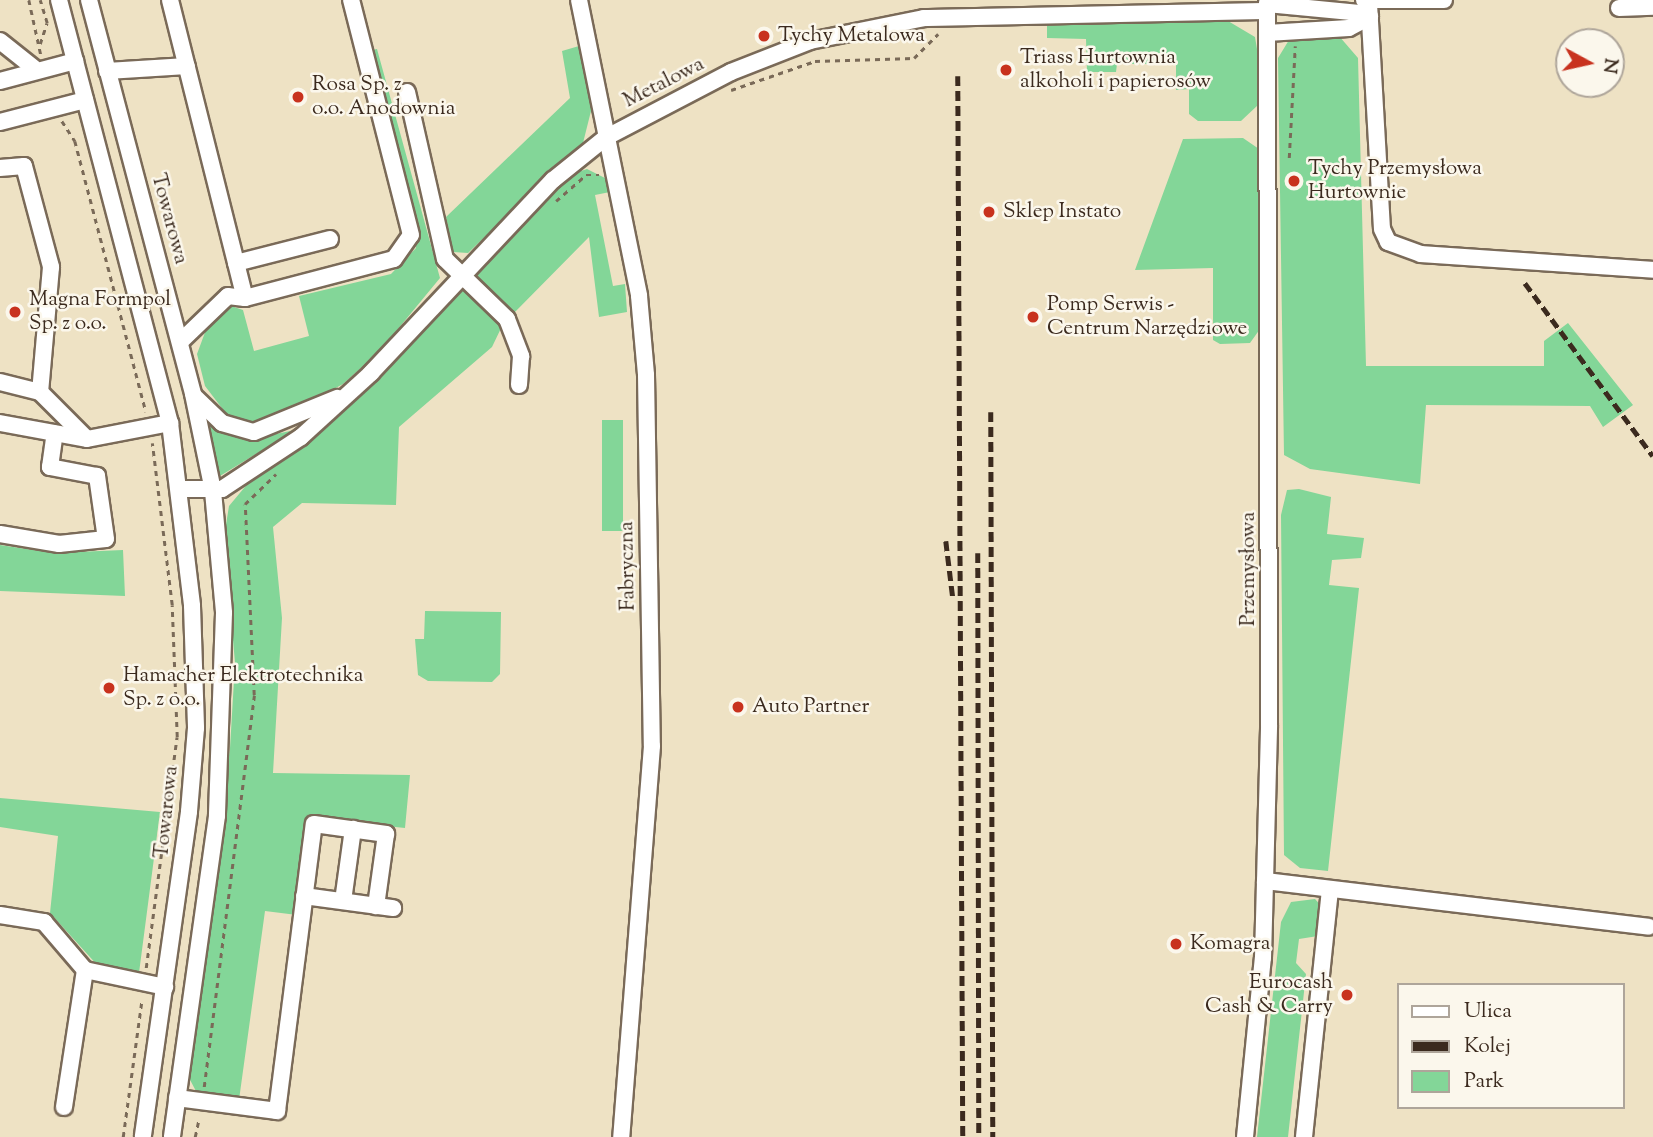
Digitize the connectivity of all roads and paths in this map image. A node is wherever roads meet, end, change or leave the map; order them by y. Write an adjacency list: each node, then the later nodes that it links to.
1 (29, 0): 17 (path)
2 (40, 0): 17 (path)
3 (60, 0): 19 (street, Towarowa)
4 (89, 0): 21 (street, Towarowa)
5 (170, 0): 20 (street)
6 (351, 0): 37 (street)
7 (579, 0): 28 (street, Fabryczna)
8 (1444, 0): 12 (street)
9 (1267, 5): 12 (street, Metalowa); 14 (street, Przemysłowa); 22 (street, Metalowa)
10 (1619, 8): 11 (street)
11 (1653, 8)
12 (1368, 9): 14 (street); 35 (street)
13 (941, 31): 22 (path)
14 (1267, 33): 54 (street, Przemysłowa)
15 (0, 41): 18 (street)
16 (1297, 41): 29 (path)
17 (40, 44): 18 (path)
18 (38, 61): 19 (street); 23 (street)
19 (75, 61): 25 (street, Towarowa)
20 (187, 66): 21 (street); 34 (street)
21 (107, 71): 38 (street, Towarowa)
22 (724, 75): 28 (street, Metalowa)
23 (0, 81)
24 (407, 92): 36 (street)
25 (85, 100): 27 (street); 45 (street, Towarowa)
26 (59, 115): 46 (path)
27 (0, 122)
28 (605, 138): 31 (street, Fabryczna); 36 (street, Metalowa)
29 (1289, 158)
30 (0, 168): 41 (street)
31 (615, 186): 32 (path); 72 (street, Fabryczna)
32 (547, 209)
33 (330, 239): 34 (street)
34 (236, 263): 37 (street)
35 (1653, 271)
36 (463, 273): 40 (street); 43 (street, Metalowa)
37 (244, 298): 38 (street)
38 (180, 342): 42 (street, Towarowa)
39 (0, 383): 41 (street)
40 (519, 385)
41 (40, 392): 48 (street)
42 (193, 394): 43 (street); 51 (street, Towarowa)
43 (342, 396): 51 (street, Metalowa)
44 (0, 423): 47 (street)
45 (170, 423): 46 (street); 50 (street, Towarowa)
46 (149, 426): 48 (street); 63 (path)
47 (55, 433): 48 (street); 52 (street)
48 (87, 439)
49 (279, 471): 66 (path)
50 (183, 489): 51 (street); 64 (street, Towarowa)
51 (213, 491): 65 (street, Towarowa)
52 (0, 534)
53 (353, 829): 56 (street); 57 (street); 58 (street)
54 (1265, 881): 55 (street); 73 (street, Przemysłowa)
55 (1331, 889): 61 (street); 74 (street)
56 (304, 896): 57 (street); 66 (street)
57 (343, 901): 58 (street)
58 (376, 906): 59 (street)
59 (393, 908)
60 (0, 915): 62 (street)
61 (1648, 927)
62 (85, 970): 63 (street); 67 (street)
63 (144, 985): 64 (street); 68 (path)
64 (165, 987): 69 (street, Towarowa)
65 (177, 1098): 66 (street); 70 (street, Towarowa)
66 (202, 1101): 71 (path)
67 (64, 1107)
68 (123, 1137)
69 (143, 1137)
70 (172, 1137)
71 (195, 1137)
72 (621, 1137)
73 (1245, 1137)
74 (1304, 1137)

